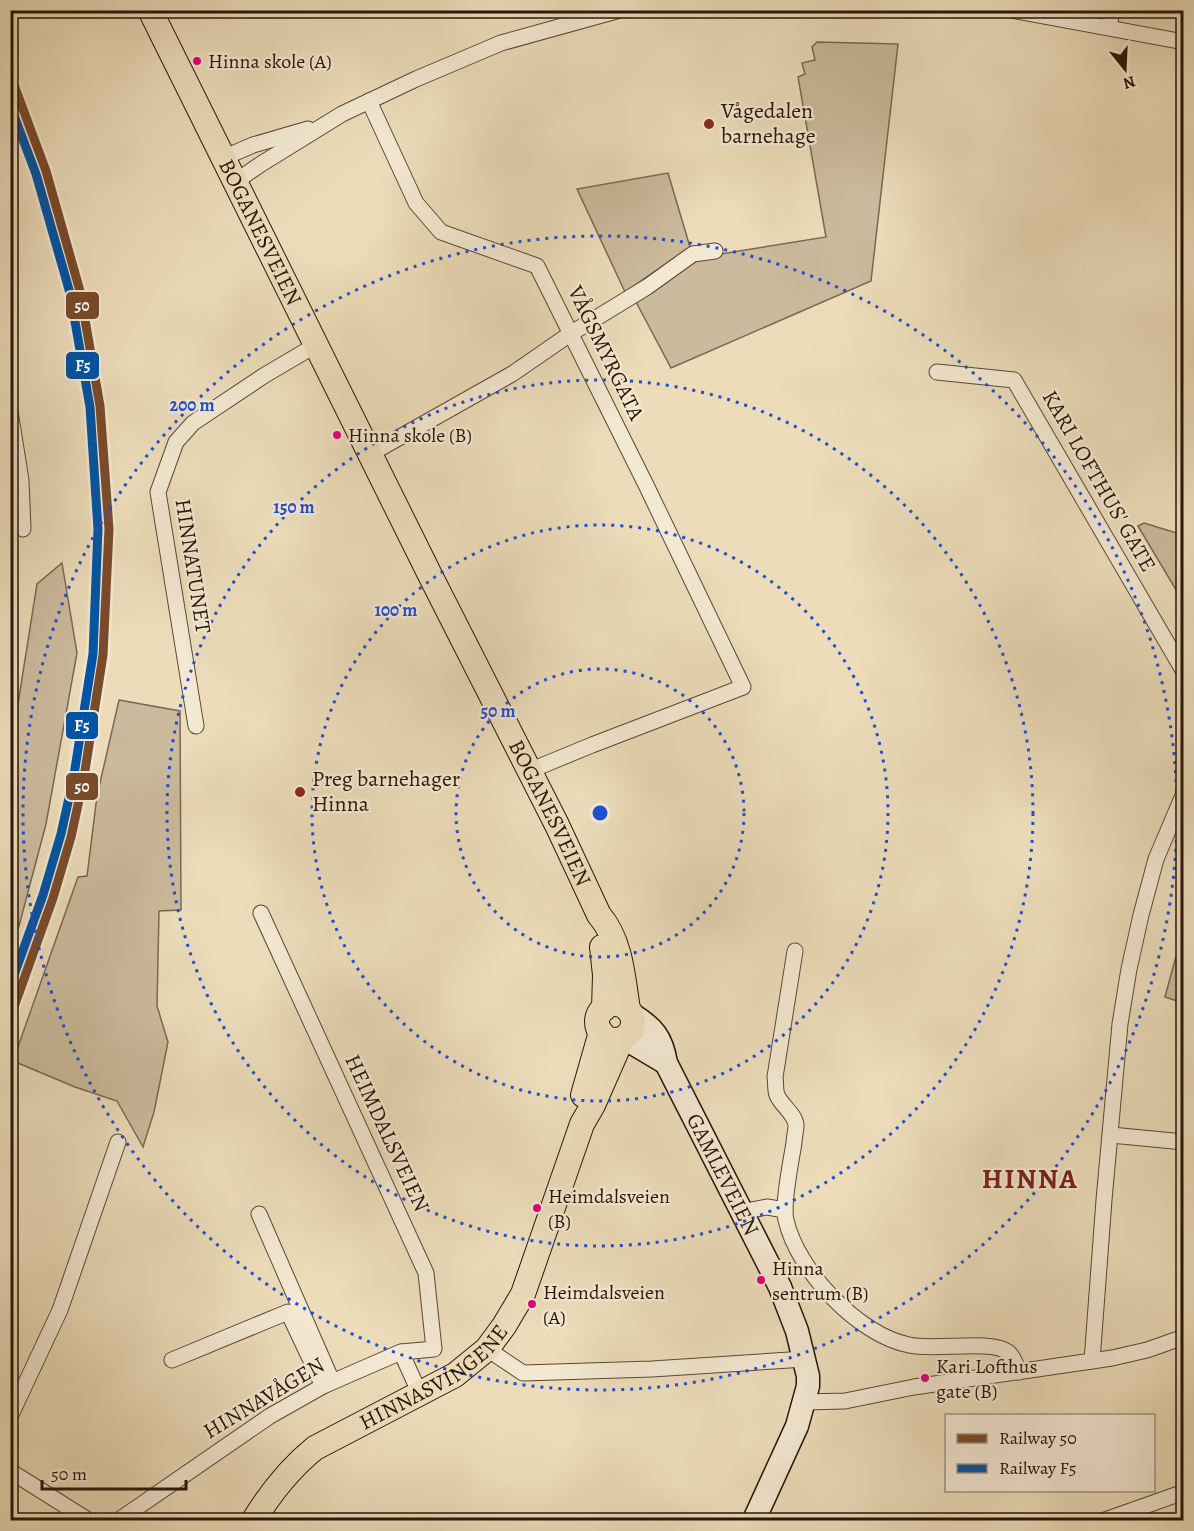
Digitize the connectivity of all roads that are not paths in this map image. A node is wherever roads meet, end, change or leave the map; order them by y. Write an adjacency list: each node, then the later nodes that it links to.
1 (150, 10): 9 (main road, BOGANESVEIEN)
2 (620, 10): 7 (street)
3 (1011, 10): 5 (street)
4 (1112, 10): 5 (street)
5 (1109, 27): 6 (street)
6 (1184, 42)
7 (369, 101): 8 (street); 12 (street, VÅGSMYRGATA)
8 (328, 123): 9 (street); 10 (street)
9 (223, 158): 10 (main road, BOGANESVEIEN)
10 (235, 182): 13 (main road, BOGANESVEIEN)
11 (715, 251): 12 (street)
12 (570, 334): 16 (street); 20 (street, VÅGSMYRGATA)
13 (316, 345): 16 (main road, BOGANESVEIEN); 19 (street, HINNATUNET)
14 (937, 372): 18 (street, KARI LOFTHUS' GATE)
15 (10, 411): 17 (street)
16 (370, 454): 20 (main road, BOGANESVEIEN)
17 (23, 529)
18 (1184, 672)
19 (196, 726)
20 (530, 773): 24 (main road, BOGANESVEIEN)
21 (1184, 793): 22 (street)
22 (1177, 827): 30 (street)
23 (261, 913): 38 (street, HEIMDALSVEIEN)
24 (599, 915): 26 (main road, BOGANESVEIEN); 27 (main road, BOGANESVEIEN)
25 (795, 951): 33 (street)
26 (604, 1009): 27 (main road); 28 (main road)
27 (630, 1012): 28 (main road); 29 (street, GAMLEVEIEN)
28 (616, 1036): 29 (street); 37 (main road, HINNASVINGENE)
29 (666, 1063): 34 (street, GAMLEVEIEN)
30 (1111, 1135): 32 (street); 41 (street)
31 (118, 1142): 46 (street)
32 (1184, 1142)
33 (785, 1210): 34 (street); 42 (street)
34 (740, 1212): 39 (street, GAMLEVEIEN)
35 (260, 1214): 43 (street)
36 (1184, 1337): 41 (street)
37 (487, 1349): 39 (street); 44 (main road, HINNASVINGENE)
38 (401, 1352): 43 (street, HINNAVÅGEN); 44 (street)
39 (805, 1359): 45 (street, GAMLEVEIEN)
40 (172, 1360): 43 (street)
41 (1092, 1361): 42 (street)
42 (1019, 1372): 45 (street)
43 (328, 1384): 50 (street, HINNAVÅGEN)
44 (420, 1394): 51 (main road, HINNASVINGENE)
45 (804, 1402): 52 (street, GAMLEVEIEN)
46 (10, 1417)
47 (10, 1471): 49 (street)
48 (1184, 1492): 53 (street)
49 (88, 1521)
50 (119, 1521)
51 (254, 1521)
52 (754, 1521)
53 (1105, 1521)

